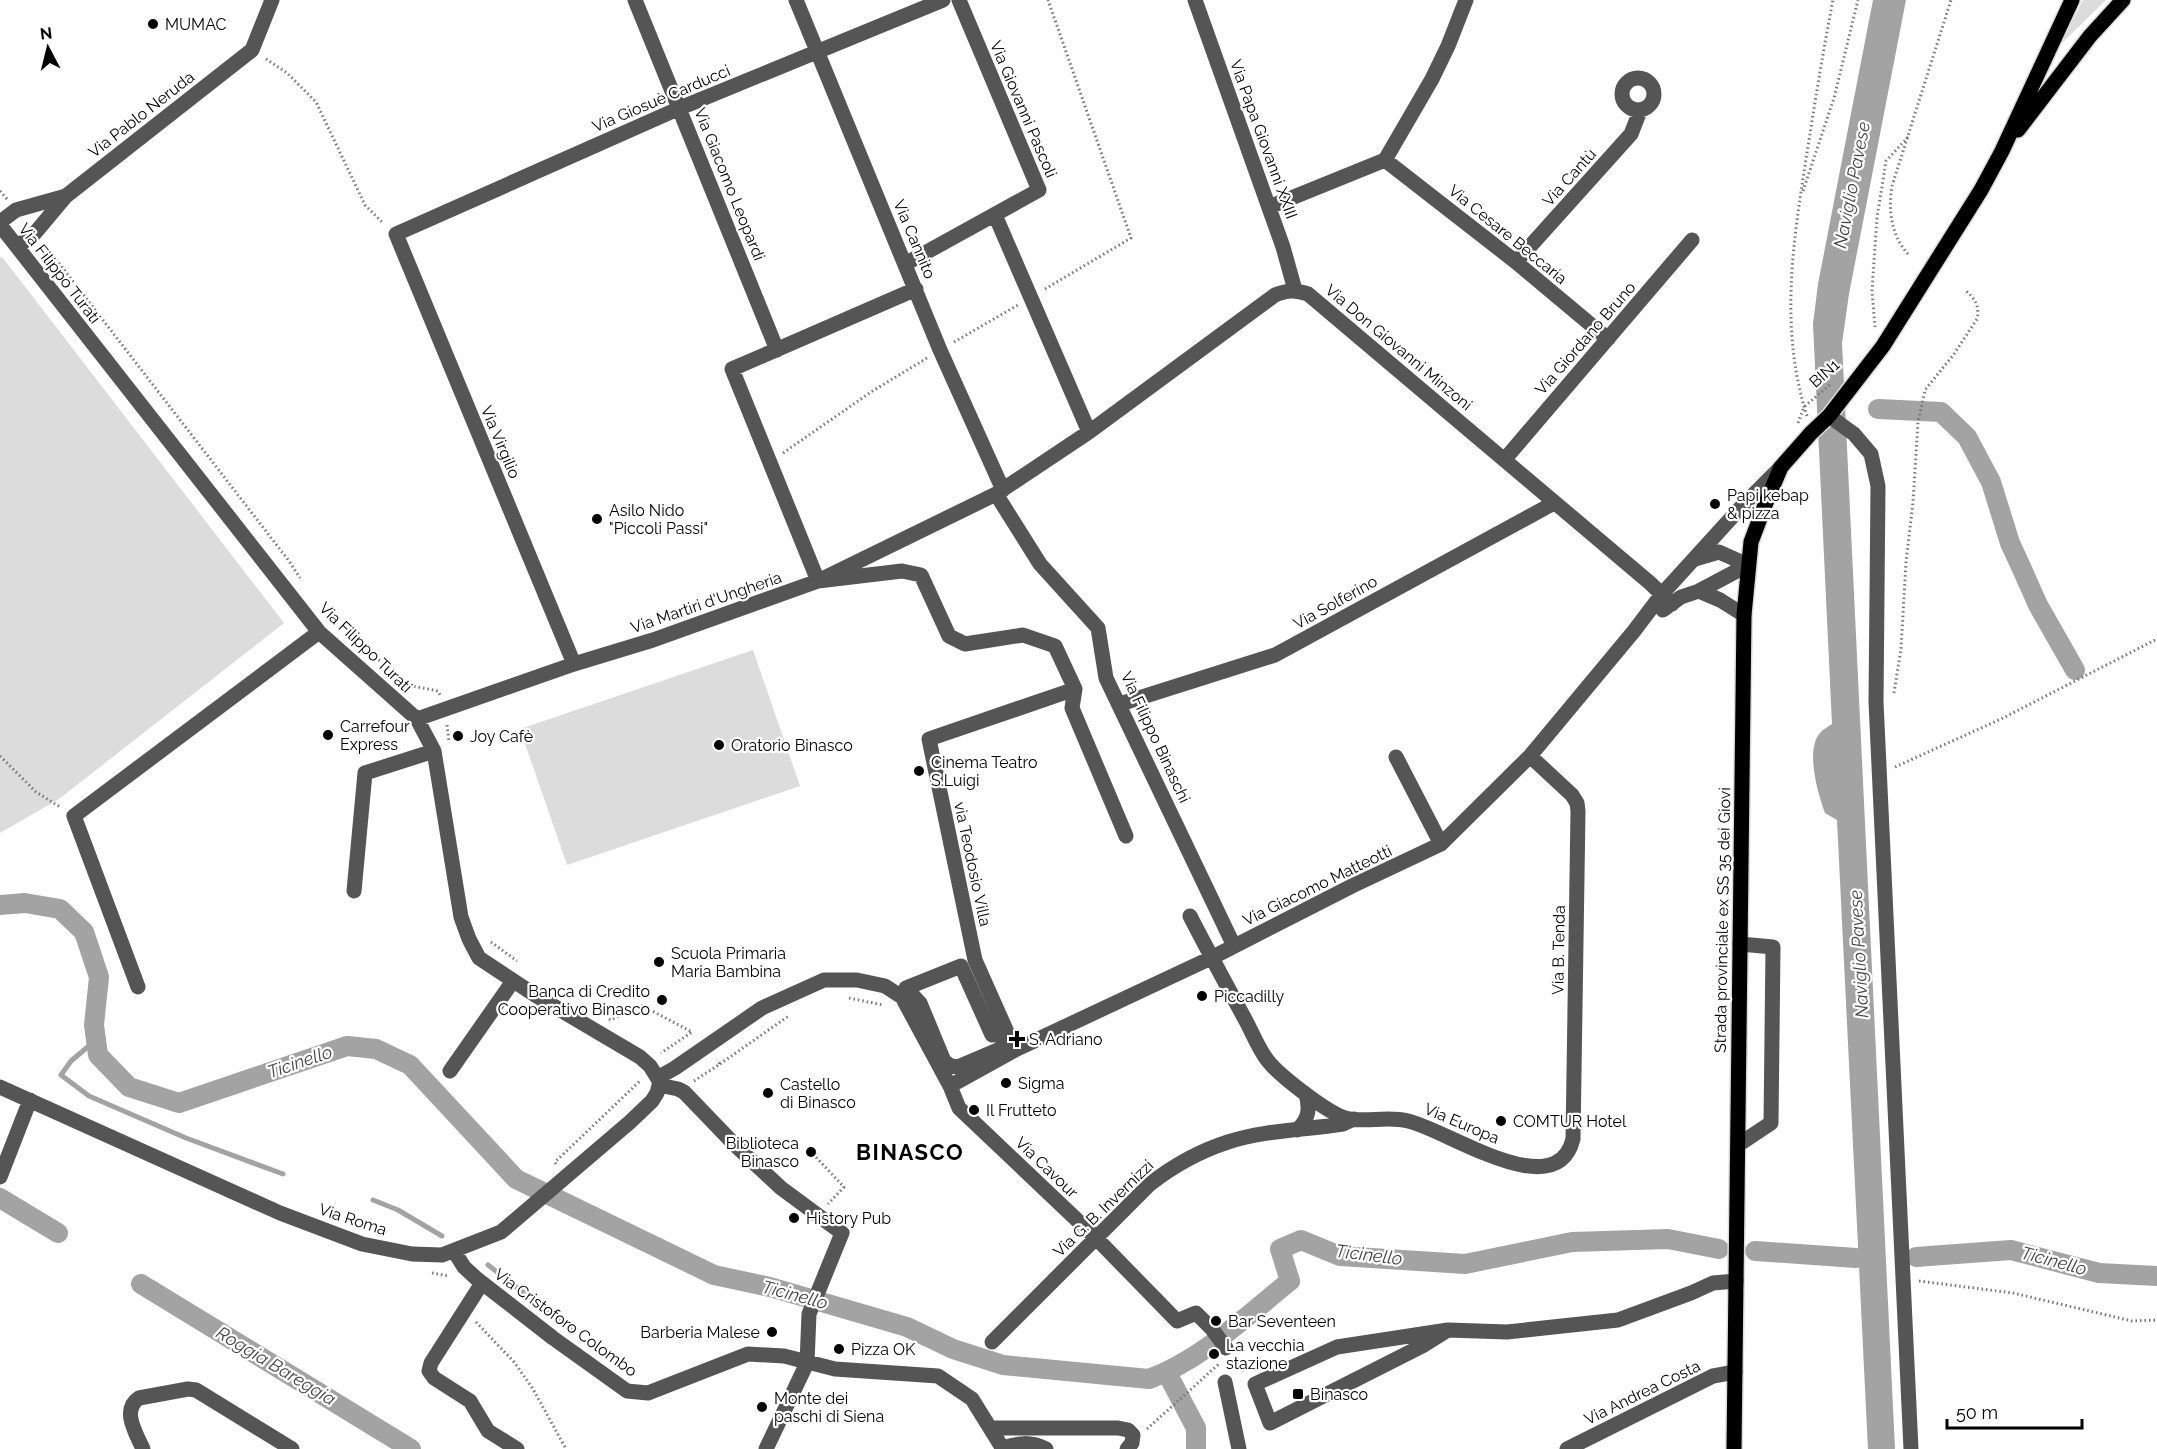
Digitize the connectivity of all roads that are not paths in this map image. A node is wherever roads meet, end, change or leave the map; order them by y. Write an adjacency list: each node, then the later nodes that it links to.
1 (272, 0): 15 (street, Via Pablo Neruda)
2 (635, 0): 11 (street, Via Giacomo Leopardi)
3 (796, 0): 10 (street, Via Cannito)
4 (944, 0): 10 (street, Via Giosuè Carducci)
5 (959, 0): 17 (street, Via Giovanni Pascoli)
6 (1195, 0): 16 (street, Via Papa Giovanni XXIII)
7 (1466, 0): 14 (street)
8 (2072, 0): 13 (main road)
9 (2123, 0): 13 (main road)
10 (818, 51): 11 (street, Via Giosuè Carducci); 23 (street, Via Cannito)
11 (680, 108): 19 (street, Via Giosuè Carducci); 27 (street, Via Giacomo Leopardi)
12 (1640, 111): 22 (street, Via Cantù)
13 (2002, 151): 28 (main road)
14 (1385, 160): 16 (street); 22 (street, Via Cesare Beccaria)
15 (66, 196): 18 (street, Via Pablo Neruda); 21 (street)
16 (1269, 207): 25 (street, Via Papa Giovanni XXIII)
17 (995, 215): 23 (street, Via Giovanni Pascoli); 29 (street)
18 (0, 224): 21 (street, Via Filippo Turati)
19 (396, 234): 41 (street, Via Virgilio)
20 (1692, 240): 26 (street, Via Giordano Bruno)
21 (17, 247): 40 (street, Via Filippo Turati)
22 (1516, 262): 26 (street, Via Cesare Beccaria)
23 (904, 264): 24 (street, Via Cannito)
24 (916, 289): 27 (street); 32 (street, Via Cannito)
25 (1295, 290): 29 (street); 30 (street, Via Don Giovanni Minzoni)
26 (1608, 339): 30 (street, Via Giordano Bruno)
27 (777, 350): 36 (street)
28 (1829, 416): 31 (main road, Strada provinciale ex SS 35 dei Giovi); 91 (street)
29 (1089, 432): 32 (street)
30 (1505, 459): 33 (street, Via Don Giovanni Minzoni)
31 (1781, 467): 34 (street, Via Giacomo Matteotti); 35 (main road, Strada provinciale ex SS 35 dei Giovi)
32 (1000, 492): 36 (street, Via Martiri d'Ungheria); 43 (street, Via Filippo Binaschi)
33 (1554, 502): 38 (street, Via Don Giovanni Minzoni); 43 (street, Via Solferino)
34 (1694, 559): 35 (street); 38 (street, Via Giacomo Matteotti)
35 (1748, 565): 37 (street, Via Giacomo Matteotti); 39 (main road, Strada provinciale ex SS 35 dei Giovi)
36 (818, 581): 41 (street, Via Martiri d'Ungheria); 42 (street)
37 (1699, 591): 38 (street, Via Giacomo Matteotti); 39 (street)
38 (1667, 599): 46 (street, Via Giacomo Matteotti)
39 (1744, 615): 52 (main road, Strada provinciale ex SS 35 dei Giovi)
40 (319, 632): 44 (street, Via Filippo Turati); 56 (street)
41 (574, 664): 44 (street, Via Martiri d'Ungheria)
42 (1075, 689): 48 (street); 58 (street, via Teodosio Villa)
43 (1120, 704): 53 (street, Via Filippo Binaschi)
44 (417, 719): 45 (street, Via Filippo Turati)
45 (442, 751): 50 (street); 55 (street, Via Filippo Turati)
46 (1530, 756): 49 (street, Via Giacomo Matteotti); 68 (street, Via B. Tenda)
47 (1396, 757): 49 (street)
48 (1126, 836)
49 (1441, 844): 53 (street, Via Giacomo Matteotti)
50 (354, 891)
51 (1190, 916): 54 (street, Via Europa)
52 (1740, 944): 67 (main road, Strada provinciale ex SS 35 dei Giovi); 67 (street)
53 (1234, 946): 54 (street, Via Giacomo Matteotti)
54 (1211, 958): 58 (street, Via Giacomo Matteotti); 63 (street, Via Europa)
55 (513, 981): 59 (street); 60 (street, Via Filippo Turati)
56 (138, 987)
57 (904, 992): 57 (street); 60 (street); 61 (street, Via Cavour)
58 (1015, 1050): 61 (street, Via Giacomo Matteotti)
59 (450, 1071)
60 (659, 1081): 71 (street, Via Roma); 77 (street)
61 (950, 1086): 70 (street, Via Cavour)
62 (0, 1087): 64 (street, Via Roma)
63 (1306, 1094): 65 (street, Via Europa); 66 (street)
64 (30, 1100): 69 (street); 71 (street, Via Roma)
65 (1354, 1119): 66 (street, Via G. B. Invernizzi); 68 (street, Via Europa)
66 (1297, 1130): 70 (street, Via G. B. Invernizzi)
67 (1738, 1145): 72 (main road, Strada provinciale ex SS 35 dei Giovi)
68 (1561, 1160)
69 (0, 1176)
70 (1095, 1238): 75 (street, Via G. B. Invernizzi); 76 (street, Via Cavour)
71 (454, 1251): 73 (street, Via Cristoforo Colombo)
72 (1736, 1281): 74 (street); 78 (main road, Strada provinciale ex SS 35 dei Giovi)
73 (482, 1283): 77 (street, Via Cristoforo Colombo); 84 (street)
74 (1448, 1330): 74 (street)
75 (992, 1342)
76 (1227, 1351)
77 (807, 1363): 80 (street, Via Cristoforo Colombo); 85 (street)
78 (1735, 1372): 89 (street, Via Andrea Costa); 90 (main road, Strada provinciale ex SS 35 dei Giovi)
79 (1225, 1382): 88 (street)
80 (990, 1428): 81 (street, Via Cristoforo Colombo); 87 (street)
81 (1003, 1448): 86 (street)
82 (143, 1449): 83 (street)
83 (292, 1449)
84 (517, 1449)
85 (766, 1449)
86 (1046, 1449)
87 (1127, 1449)
88 (1239, 1449)
89 (1568, 1449)
90 (1734, 1449)
91 (1911, 1449)

